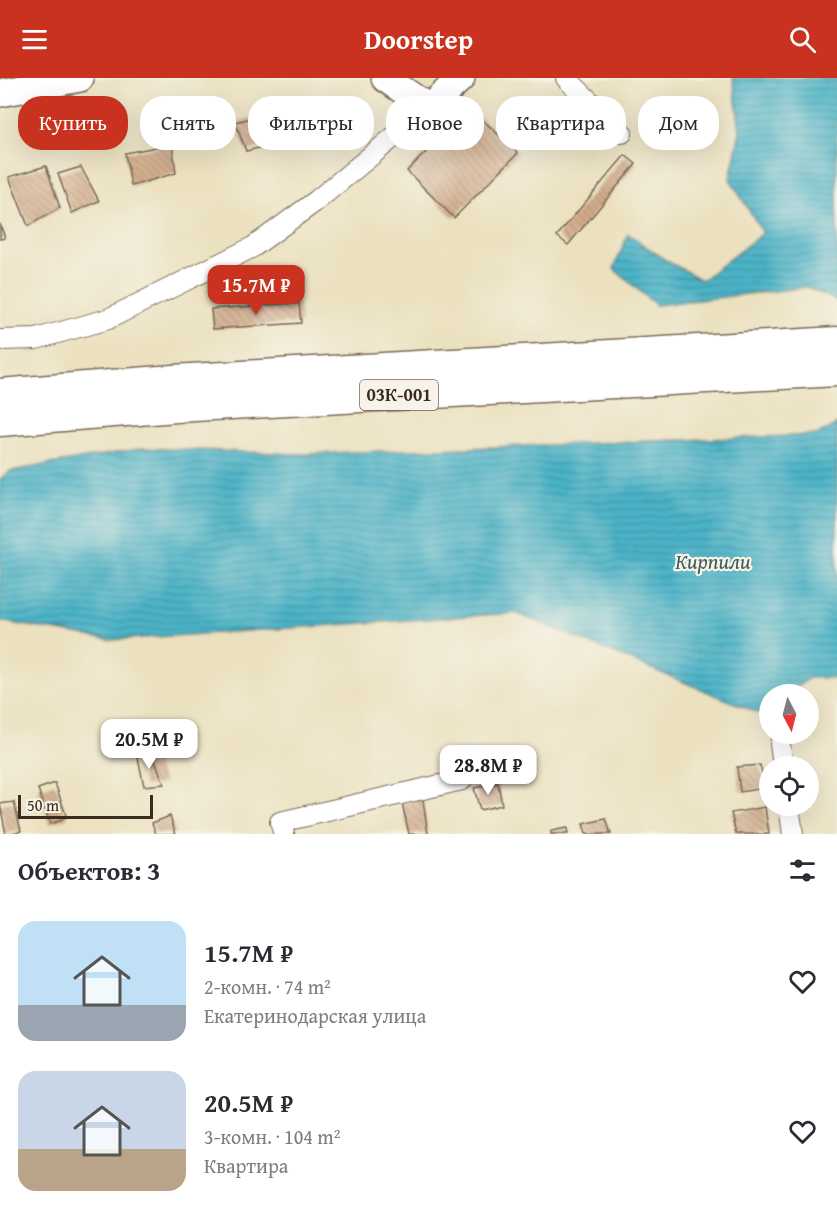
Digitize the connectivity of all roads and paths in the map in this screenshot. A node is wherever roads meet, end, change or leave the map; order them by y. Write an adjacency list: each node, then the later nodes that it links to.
1 (80, 78): 5 (main road)
2 (385, 78): 6 (main road)
3 (461, 78): 7 (main road)
4 (566, 78): 8 (street)
5 (0, 93)
6 (411, 96)
7 (442, 96)
8 (584, 96)
9 (386, 143): 10 (street)
10 (0, 340)
11 (837, 342): 12 (main road, 03К-001)
12 (797, 359): 13 (main road, 03К-001); 14 (main road, 03К-001); 15 (main road, 03К-001)
13 (837, 371)
14 (0, 394)
15 (0, 421)
16 (780, 744): 17 (street)
17 (782, 756)
18 (462, 780): 20 (street)
19 (790, 816): 21 (street)
20 (284, 834)
21 (793, 834)

